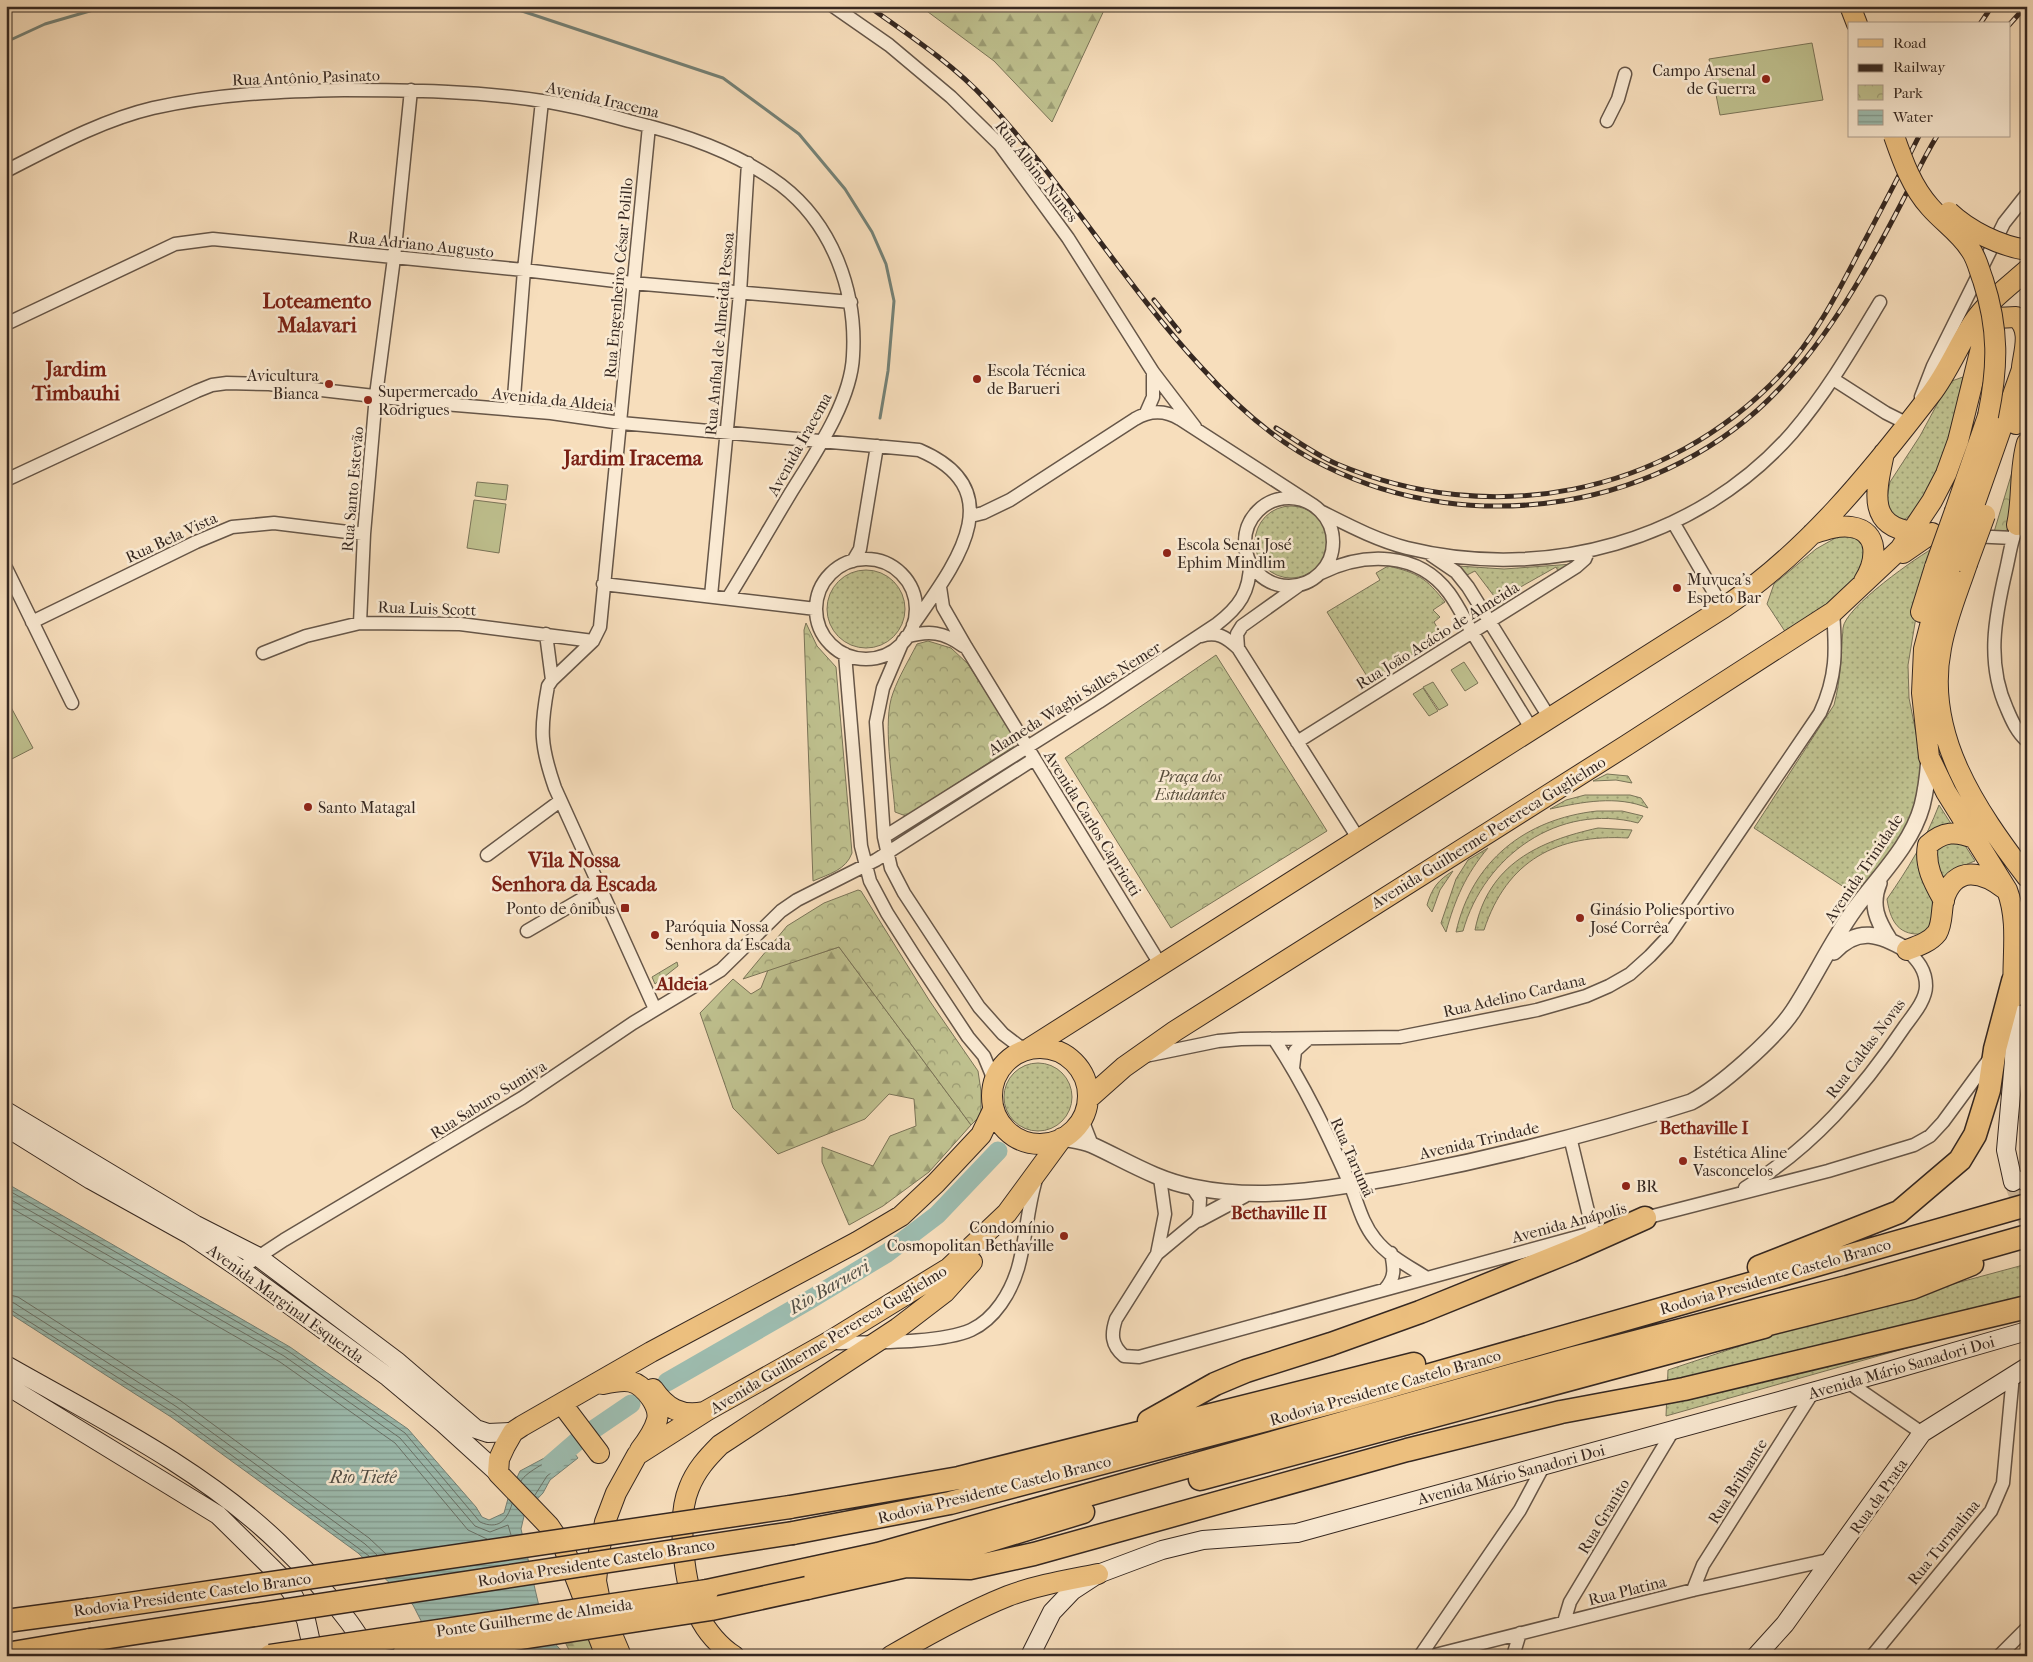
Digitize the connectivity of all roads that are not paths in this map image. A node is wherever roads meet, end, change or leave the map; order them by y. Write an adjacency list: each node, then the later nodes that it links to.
1 (833, 6): 24 (street, Rua Albino Nunes)
2 (1625, 74): 5 (street)
3 (411, 90): 4 (street, Avenida Iracema); 10 (street, Rua Antônio Pasinato); 14 (street, Rua Santo Estevão)
4 (542, 101): 6 (street, Avenida Iracema); 16 (street)
5 (1608, 121)
6 (649, 126): 9 (street, Avenida Iracema); 18 (street, Rua Engenheiro César Polillo)
7 (1895, 138): 12 (main road, bridge)
8 (1906, 138): 13 (main road, bridge)
9 (748, 163): 19 (street, Rua Aníbal de Almeida Pessoa); 20 (street, Avenida Iracema)
10 (6, 171)
11 (2027, 194): 30 (street)
12 (1951, 227): 15 (main road, bridge); 43 (main road, bridge)
13 (2027, 250)
14 (394, 258): 16 (street, Rua Adriano Augusto); 22 (street, Rua Adriano Augusto); 26 (street, Rua Santo Estevão)
15 (2027, 258)
16 (524, 270): 18 (street, Rua Adriano Augusto); 28 (street)
17 (2027, 270): 30 (main road)
18 (632, 284): 19 (street, Rua Adriano Augusto); 31 (street, Rua Engenheiro César Polillo)
19 (740, 293): 20 (street, Rua Adriano Augusto); 34 (street, Rua Aníbal de Almeida Pessoa)
20 (851, 302): 35 (street, Avenida Iracema)
21 (1880, 302): 25 (street)
22 (6, 324)
23 (2025, 370): 32 (main road); 43 (main road); 47 (main road)
24 (1154, 372): 29 (street); 33 (street, Rua Albino Nunes)
25 (1833, 379): 30 (street); 45 (street)
26 (376, 394): 28 (street, Avenida da Aldeia); 40 (street, Avenida da Aldeia); 48 (street, Rua Santo Estevão)
27 (2027, 406): 32 (main road)
28 (513, 410): 31 (street, Avenida da Aldeia)
29 (1146, 413): 33 (street); 44 (street)
30 (1911, 420): 38 (main road)
31 (621, 423): 34 (street, Avenida da Aldeia); 57 (street, Rua Engenheiro César Polillo)
32 (2016, 424): 43 (main road)
33 (1195, 428): 39 (street)
34 (728, 433): 35 (street, Avenida da Aldeia); 61 (street, Rua Aníbal de Almeida Pessoa)
35 (822, 441): 37 (street, Avenida da Aldeia); 62 (street, Avenida Iracema)
36 (2027, 443): 46 (main road)
37 (877, 446): 44 (street, Avenida da Aldeia); 52 (street)
38 (1884, 452): 47 (main road); 49 (main road)
39 (1261, 471): 41 (street); 42 (street)
40 (6, 480)
41 (1267, 505): 42 (street); 53 (street)
42 (1317, 508): 50 (street); 56 (street)
43 (1970, 513): 54 (main road, bridge)
44 (971, 516): 59 (street)
45 (1673, 522): 51 (street); 63 (street)
46 (2019, 526): 47 (street); 83 (street)
47 (1923, 533): 60 (main road, Avenida Guilherme Perereca Guglielmo)
48 (364, 534): 66 (street, Rua Bela Vista); 68 (street, Rua Santo Estevão)
49 (1811, 534): 60 (main road); 63 (main road)
50 (1423, 551): 51 (street); 67 (street)
51 (1588, 552): 67 (street, Rua João Acácio de Almeida)
52 (853, 561): 64 (street); 69 (street)
53 (1250, 563): 58 (street); 72 (street, Alameda Waghi Salles Nemer)
54 (1950, 566): 86 (main road); 96 (main road)
55 (6, 568): 66 (street)
56 (1321, 573): 58 (street); 70 (street)
57 (603, 584): 61 (street); 74 (street, Rua Engenheiro César Polillo)
58 (1300, 585): 76 (street)
59 (940, 587): 69 (street); 75 (street, Avenida Carlos Capriotti)
60 (1859, 588): 65 (main road, Avenida Guilherme Perereca Guglielmo)
61 (711, 596): 62 (street)
62 (728, 598): 64 (street)
63 (1724, 608): 81 (main road)
64 (816, 609): 78 (street)
65 (1833, 612): 111 (street, Rua Adelino Cardana); 114 (main road, Avenida Guilherme Perereca Guglielmo)
66 (32, 622): 80 (street)
67 (1490, 622): 70 (street, Rua João Acácio de Almeida); 81 (street)
68 (360, 623): 71 (street, Rua Luis Scott); 77 (street, Rua Luis Scott)
69 (913, 624): 73 (street)
70 (1472, 633): 82 (street); 84 (street, Rua João Acácio de Almeida)
71 (546, 634): 74 (street, Rua Luis Scott); 79 (street)
72 (1199, 637): 76 (street); 85 (street, Alameda Waghi Salles Nemer)
73 (905, 639): 75 (street, Avenida Carlos Capriotti); 78 (street); 89 (street)
74 (594, 641): 79 (street)
75 (966, 647): 85 (street, Avenida Carlos Capriotti)
76 (1238, 648): 84 (street)
77 (263, 653)
78 (845, 654): 94 (street)
79 (552, 680): 88 (street)
80 (72, 703)
81 (1548, 717): 82 (main road)
82 (1531, 728): 90 (main road)
83 (2027, 741)
84 (1297, 742): 90 (street)
85 (1027, 747): 87 (street, Avenida Carlos Capriotti); 89 (street, Alameda Waghi Salles Nemer)
86 (1929, 757): 91 (main road); 95 (street, Avenida Trinidade)
87 (1034, 759): 92 (street, Alameda Waghi Salles Nemer); 105 (street, Avenida Carlos Capriotti)
88 (560, 801): 93 (street); 97 (street)
89 (884, 837): 92 (street)
90 (1358, 838): 105 (main road)
91 (1974, 838): 98 (main road); 99 (main road)
92 (887, 853): 94 (street, Alameda Waghi Salles Nemer); 112 (street)
93 (487, 855)
94 (865, 866): 108 (street, Rua Saburo Sumiya); 116 (street)
95 (1882, 876): 102 (street); 106 (street, Avenida Trinidade)
96 (2027, 876)
97 (599, 889): 101 (street); 108 (street)
98 (2007, 890): 99 (main road); 100 (main road); 107 (main road)
99 (1944, 900): 103 (main road)
100 (2027, 908)
101 (527, 931)
102 (1889, 939): 103 (street, Rua Caldas Novas); 106 (street, Rua Caldas Novas)
103 (1907, 950): 131 (street, Rua Caldas Novas)
104 (2027, 957): 107 (main road)
105 (1160, 964): 112 (main road)
106 (1821, 966): 122 (street, Avenida Trindade)
107 (2013, 981): 109 (main road); 113 (highway)
108 (655, 1009): 141 (street, Rua Saburo Sumiya)
109 (2015, 1013): 128 (main road)
110 (1274, 1039): 111 (street, Rua Adelino Cardana); 114 (street, Rua Adelino Cardana); 115 (street, Rua Tarumã)
111 (1308, 1039): 115 (street)
112 (1027, 1049): 116 (main road); 117 (main road)
113 (1995, 1049): 131 (street, Avenida Anápolis); 143 (highway)
114 (1145, 1056): 117 (main road, Avenida Guilherme Perereca Guglielmo)
115 (1293, 1068): 127 (street, Rua Tarumã)
116 (994, 1080): 118 (main road)
117 (1088, 1099): 120 (main road)
118 (993, 1110): 123 (main road); 153 (main road)
119 (6, 1111): 141 (main road, Avenida Marginal Esquerda)
120 (1080, 1121): 123 (main road); 124 (street)
121 (6, 1127): 142 (main road, Avenida Marginal Esquerda)
122 (1570, 1137): 127 (street, Avenida Trindade); 135 (street)
123 (1062, 1138): 124 (street, Avenida Trindade); 126 (main road, Avenida Guilherme Perereca Guglielmo)
124 (1090, 1144): 125 (street, Avenida Trindade)
125 (1160, 1178): 129 (street, Avenida Trindade); 140 (street)
126 (1033, 1180): 150 (main road); 150 (street); 151 (main road, Avenida Guilherme Perereca Guglielmo)
127 (1350, 1185): 130 (street, Avenida Trindade); 139 (street, Rua Tarumã)
128 (2023, 1185): 136 (highway)
129 (1192, 1187): 130 (street, Avenida Trindade); 134 (street)
130 (1244, 1195): 134 (street)
131 (1734, 1195): 133 (street, Avenida Anápolis)
132 (2027, 1205): 136 (highway, Rodovia Presidente Castelo Branco)
133 (1645, 1218): 135 (street, Avenida Anápolis); 165 (highway)
134 (1199, 1219): 140 (street)
135 (1593, 1232): 144 (street, Avenida Anápolis)
136 (1930, 1232): 143 (highway, Rodovia Presidente Castelo Branco); 146 (highway, Rodovia Presidente Castelo Branco)
137 (2027, 1236): 152 (highway, Rodovia Presidente Castelo Branco)
138 (2027, 1242): 148 (highway, Rodovia Presidente Castelo Branco)
139 (1391, 1253): 144 (street, Rua Tarumã); 145 (street)
140 (1157, 1254): 145 (street, Avenida Anápolis)
141 (257, 1256): 142 (street, Rua Saburo Sumiya); 163 (main road, Avenida Marginal Esquerda)
142 (240, 1269): 170 (main road, Avenida Marginal Esquerda)
143 (1743, 1274): 146 (highway); 165 (highway, Rodovia Presidente Castelo Branco)
144 (1427, 1278): 145 (street, Avenida Anápolis)
145 (1385, 1289)
146 (1670, 1306): 169 (highway, Rodovia Presidente Castelo Branco)
147 (2027, 1307): 172 (highway)
148 (1764, 1327): 152 (highway, Rodovia Presidente Castelo Branco); 172 (highway, Rodovia Presidente Castelo Branco)
149 (2027, 1331): 156 (main road, Avenida Mário Sanadori Doi)
150 (878, 1342): 151 (street); 188 (main road)
151 (826, 1343): 161 (main road, Avenida Guilherme Perereca Guglielmo)
152 (1621, 1345): 174 (highway, Rodovia Presidente Castelo Branco)
153 (651, 1352): 158 (main road); 161 (main road)
154 (6, 1365): 181 (main road)
155 (2020, 1371): 164 (main road, Rua da Prata); 195 (street, Rua Turmalina)
156 (1848, 1382): 159 (main road, Avenida Mário Sanadori Doi); 164 (street)
157 (6, 1385): 183 (main road)
158 (589, 1387): 160 (main road); 167 (main road, Avenida Guilherme Perereca Guglielmo)
159 (1813, 1392): 162 (main road, Avenida Mário Sanadori Doi); 175 (street, Rua Brilhante)
160 (567, 1411): 163 (main road); 166 (main road)
161 (706, 1411): 167 (main road, Avenida Guilherme Perereca Guglielmo)
162 (1674, 1429): 168 (main road, Avenida Mário Sanadori Doi); 177 (street, Rua Granito)
163 (513, 1432): 170 (main road)
164 (1922, 1433): 171 (main road, Rua da Prata)
165 (1124, 1435): 169 (highway); 176 (highway, Rodovia Presidente Castelo Branco, bridge)
166 (599, 1454)
167 (637, 1455): 187 (main road, Avenida Guilherme Perereca Guglielmo)
168 (1544, 1466): 173 (main road, Avenida Mário Sanadori Doi); 191 (street)
169 (1070, 1471): 180 (highway, Rodovia Presidente Castelo Branco, bridge)
170 (500, 1475): 186 (main road, Avenida Marginal Esquerda)
171 (1832, 1559): 175 (street, Rua Platina); 194 (main road, Rua da Prata)
172 (906, 1566): 174 (highway, Rodovia Presidente Castelo Branco)
173 (1098, 1574): 189 (main road); 190 (main road, Avenida Mário Sanadori Doi)
174 (802, 1580): 182 (highway, Ponte Guilherme de Almeida, bridge); 185 (highway, Rodovia Presidente Castelo Branco, bridge)
175 (1693, 1590): 177 (street, Rua Platina)
176 (6, 1621)
177 (1564, 1622): 179 (street, Rua Platina)
178 (2027, 1628): 196 (street)
179 (1520, 1634): 192 (street, Rua Platina); 193 (street)
180 (6, 1654)
181 (373, 1655): 184 (main road)
182 (270, 1656)
183 (314, 1656)
184 (336, 1656)
185 (403, 1656)
186 (606, 1656)
187 (621, 1656)
188 (734, 1656)
189 (891, 1656)
190 (1030, 1656)
191 (1420, 1656)
192 (1431, 1656)
193 (1513, 1656)
194 (1756, 1656)
195 (1872, 1656)
196 (2000, 1656)

